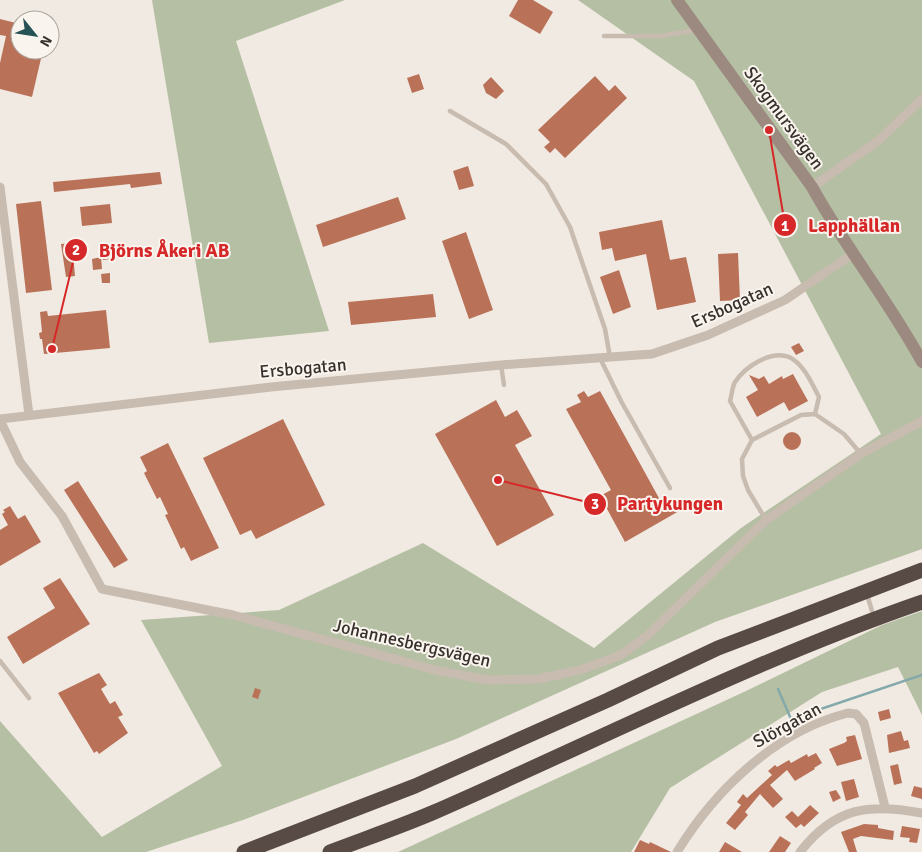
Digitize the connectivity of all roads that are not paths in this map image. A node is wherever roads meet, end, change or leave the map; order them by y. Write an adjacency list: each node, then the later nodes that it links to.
1 (680, 1): 2 (street, Skogmursvägen)
2 (700, 30): 3 (lane); 7 (street, Skogmursvägen)
3 (604, 36)
4 (922, 99): 7 (street)
5 (450, 111): 10 (lane)
6 (0, 187): 16 (street)
7 (812, 187): 8 (street, Skogmursvägen)
8 (854, 253): 9 (street, Skogmursvägen); 10 (street, Ersbogatan)
9 (918, 343): 12 (street, Skogmursvägen)
10 (610, 357): 11 (street, Ersbogatan)
11 (600, 358): 13 (street, Ersbogatan); 21 (lane)
12 (922, 362)
13 (500, 365): 14 (lane); 16 (street, Ersbogatan)
14 (504, 385)
15 (815, 414): 19 (lane); 19 (lane); 20 (lane)
16 (29, 415): 17 (street, Ersbogatan)
17 (0, 419): 22 (street, Johannesbergsvägen)
18 (922, 420): 20 (street, Johannesbergsvägen)
19 (752, 440): 22 (lane)
20 (861, 454): 22 (street, Johannesbergsvägen)
21 (670, 488)
22 (766, 520)
23 (922, 570): 24 (highway)
24 (866, 591): 26 (lane); 32 (highway)
25 (922, 602): 26 (highway)
26 (874, 618): 31 (highway)
27 (0, 661): 28 (lane)
28 (29, 698)
29 (884, 807): 30 (street); 35 (street, Slörgatan); 36 (street)
30 (922, 813)
31 (431, 814): 33 (highway); 34 (highway)
32 (244, 852)
33 (330, 852)
34 (356, 852)
35 (677, 852)
36 (800, 852)

